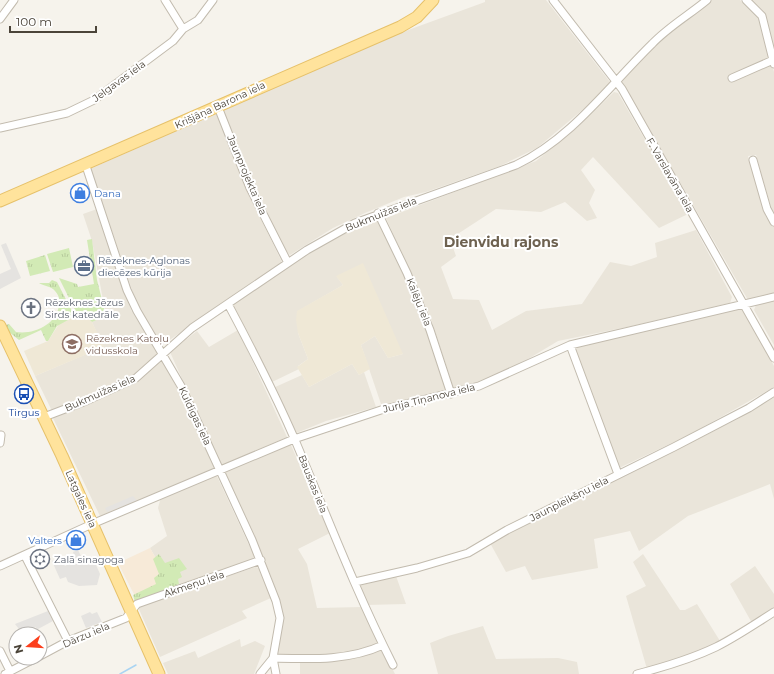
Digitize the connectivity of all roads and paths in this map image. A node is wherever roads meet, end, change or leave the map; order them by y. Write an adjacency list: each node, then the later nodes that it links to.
1 (14, 0): 8 (street)
2 (164, 0): 9 (street)
3 (213, 0): 9 (street, Jelgavas iela)
4 (433, 0): 13 (main road, Krišjāņa Barona iela)
5 (553, 0): 12 (street, F. Varslavāna iela)
6 (707, 0): 12 (street, Bukmuižas iela)
7 (746, 0): 10 (street)
8 (0, 19)
9 (183, 29): 14 (street, Jelgavas iela)
10 (773, 62): 11 (street)
11 (732, 78)
12 (617, 82): 18 (street, Bukmuižas iela); 23 (street, F. Varslavāna iela)
13 (218, 108): 16 (main road, Krišjāņa Barona iela); 20 (street, Jaunprojekta iela)
14 (0, 128)
15 (753, 160): 19 (street)
16 (85, 163): 17 (main road, Krišjāņa Barona iela); 26 (street, Kuldīgas iela)
17 (0, 202)
18 (378, 213): 20 (street, Bukmuižas iela); 29 (street, Kalēju iela)
19 (774, 222)
20 (288, 263): 22 (street, Bukmuižas iela)
21 (774, 297): 23 (street, Jurija Tiņanova iela)
22 (228, 304): 26 (street, Bukmuižas iela); 32 (street, Bauskas iela)
23 (744, 304): 25 (street, Jurija Tiņanova iela); 27 (street, F. Varslavāna iela)
24 (0, 326): 30 (main road, Latgales iela)
25 (570, 345): 29 (street, Jurija Tiņanova iela); 35 (street)
26 (163, 353): 30 (street, Bukmuižas iela); 34 (street, Kuldīgas iela)
27 (774, 358)
28 (774, 392): 35 (street, Jaunpleikšņu iela)
29 (451, 394): 32 (street, Jurija Tiņanova iela)
30 (44, 417): 36 (main road, Latgales iela)
31 (1, 435): 33 (street)
32 (294, 439): 34 (street, Jurija Tiņanova iela); 40 (street, Bauskas iela)
33 (0, 443)
34 (219, 470): 36 (street, Jurija Tiņanova iela); 38 (street, Kuldīgas iela)
35 (618, 474): 40 (street, Jaunpleikšņu iela)
36 (92, 524): 37 (street, Jurija Tiņanova iela); 41 (main road, Latgales iela)
37 (25, 556): 39 (street, Jurija Tiņanova iela); 43 (street)
38 (261, 560): 41 (street, Akmeņu iela); 47 (street, Kuldīgas iela)
39 (0, 566)
40 (355, 582): 44 (street, Bauskas iela)
41 (131, 612): 43 (street, Dārzu iela); 51 (main road, Latgales iela)
42 (774, 612): 54 (street)
43 (68, 641): 46 (street, Dārzu iela)
44 (383, 644): 47 (street); 48 (street, Bauskas iela)
45 (0, 651): 50 (street)
46 (48, 652)
47 (273, 658): 52 (street); 53 (street, Kuldīgas iela)
48 (393, 665)
49 (21, 666): 50 (street)
50 (7, 673)
51 (159, 674)
52 (260, 674)
53 (276, 674)
54 (637, 674)

